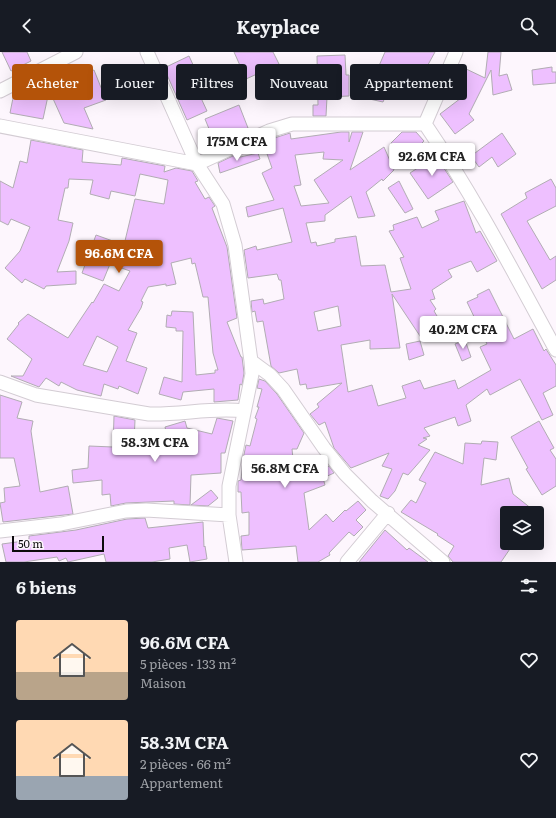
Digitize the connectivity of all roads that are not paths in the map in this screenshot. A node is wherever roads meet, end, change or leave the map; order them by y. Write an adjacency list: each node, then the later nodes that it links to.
1 (76, 52): 4 (street)
2 (147, 52): 7 (street)
3 (456, 52): 5 (street)
4 (0, 91)
5 (425, 124): 7 (street); 8 (street)
6 (0, 126): 7 (street)
7 (197, 164): 9 (street)
8 (556, 350)
9 (252, 360): 11 (street); 12 (street)
10 (0, 382): 11 (street)
11 (244, 411): 13 (street)
12 (388, 513): 16 (street); 17 (street)
13 (229, 515): 14 (street); 15 (street)
14 (0, 531)
15 (236, 562)
16 (347, 562)
17 (443, 562)

